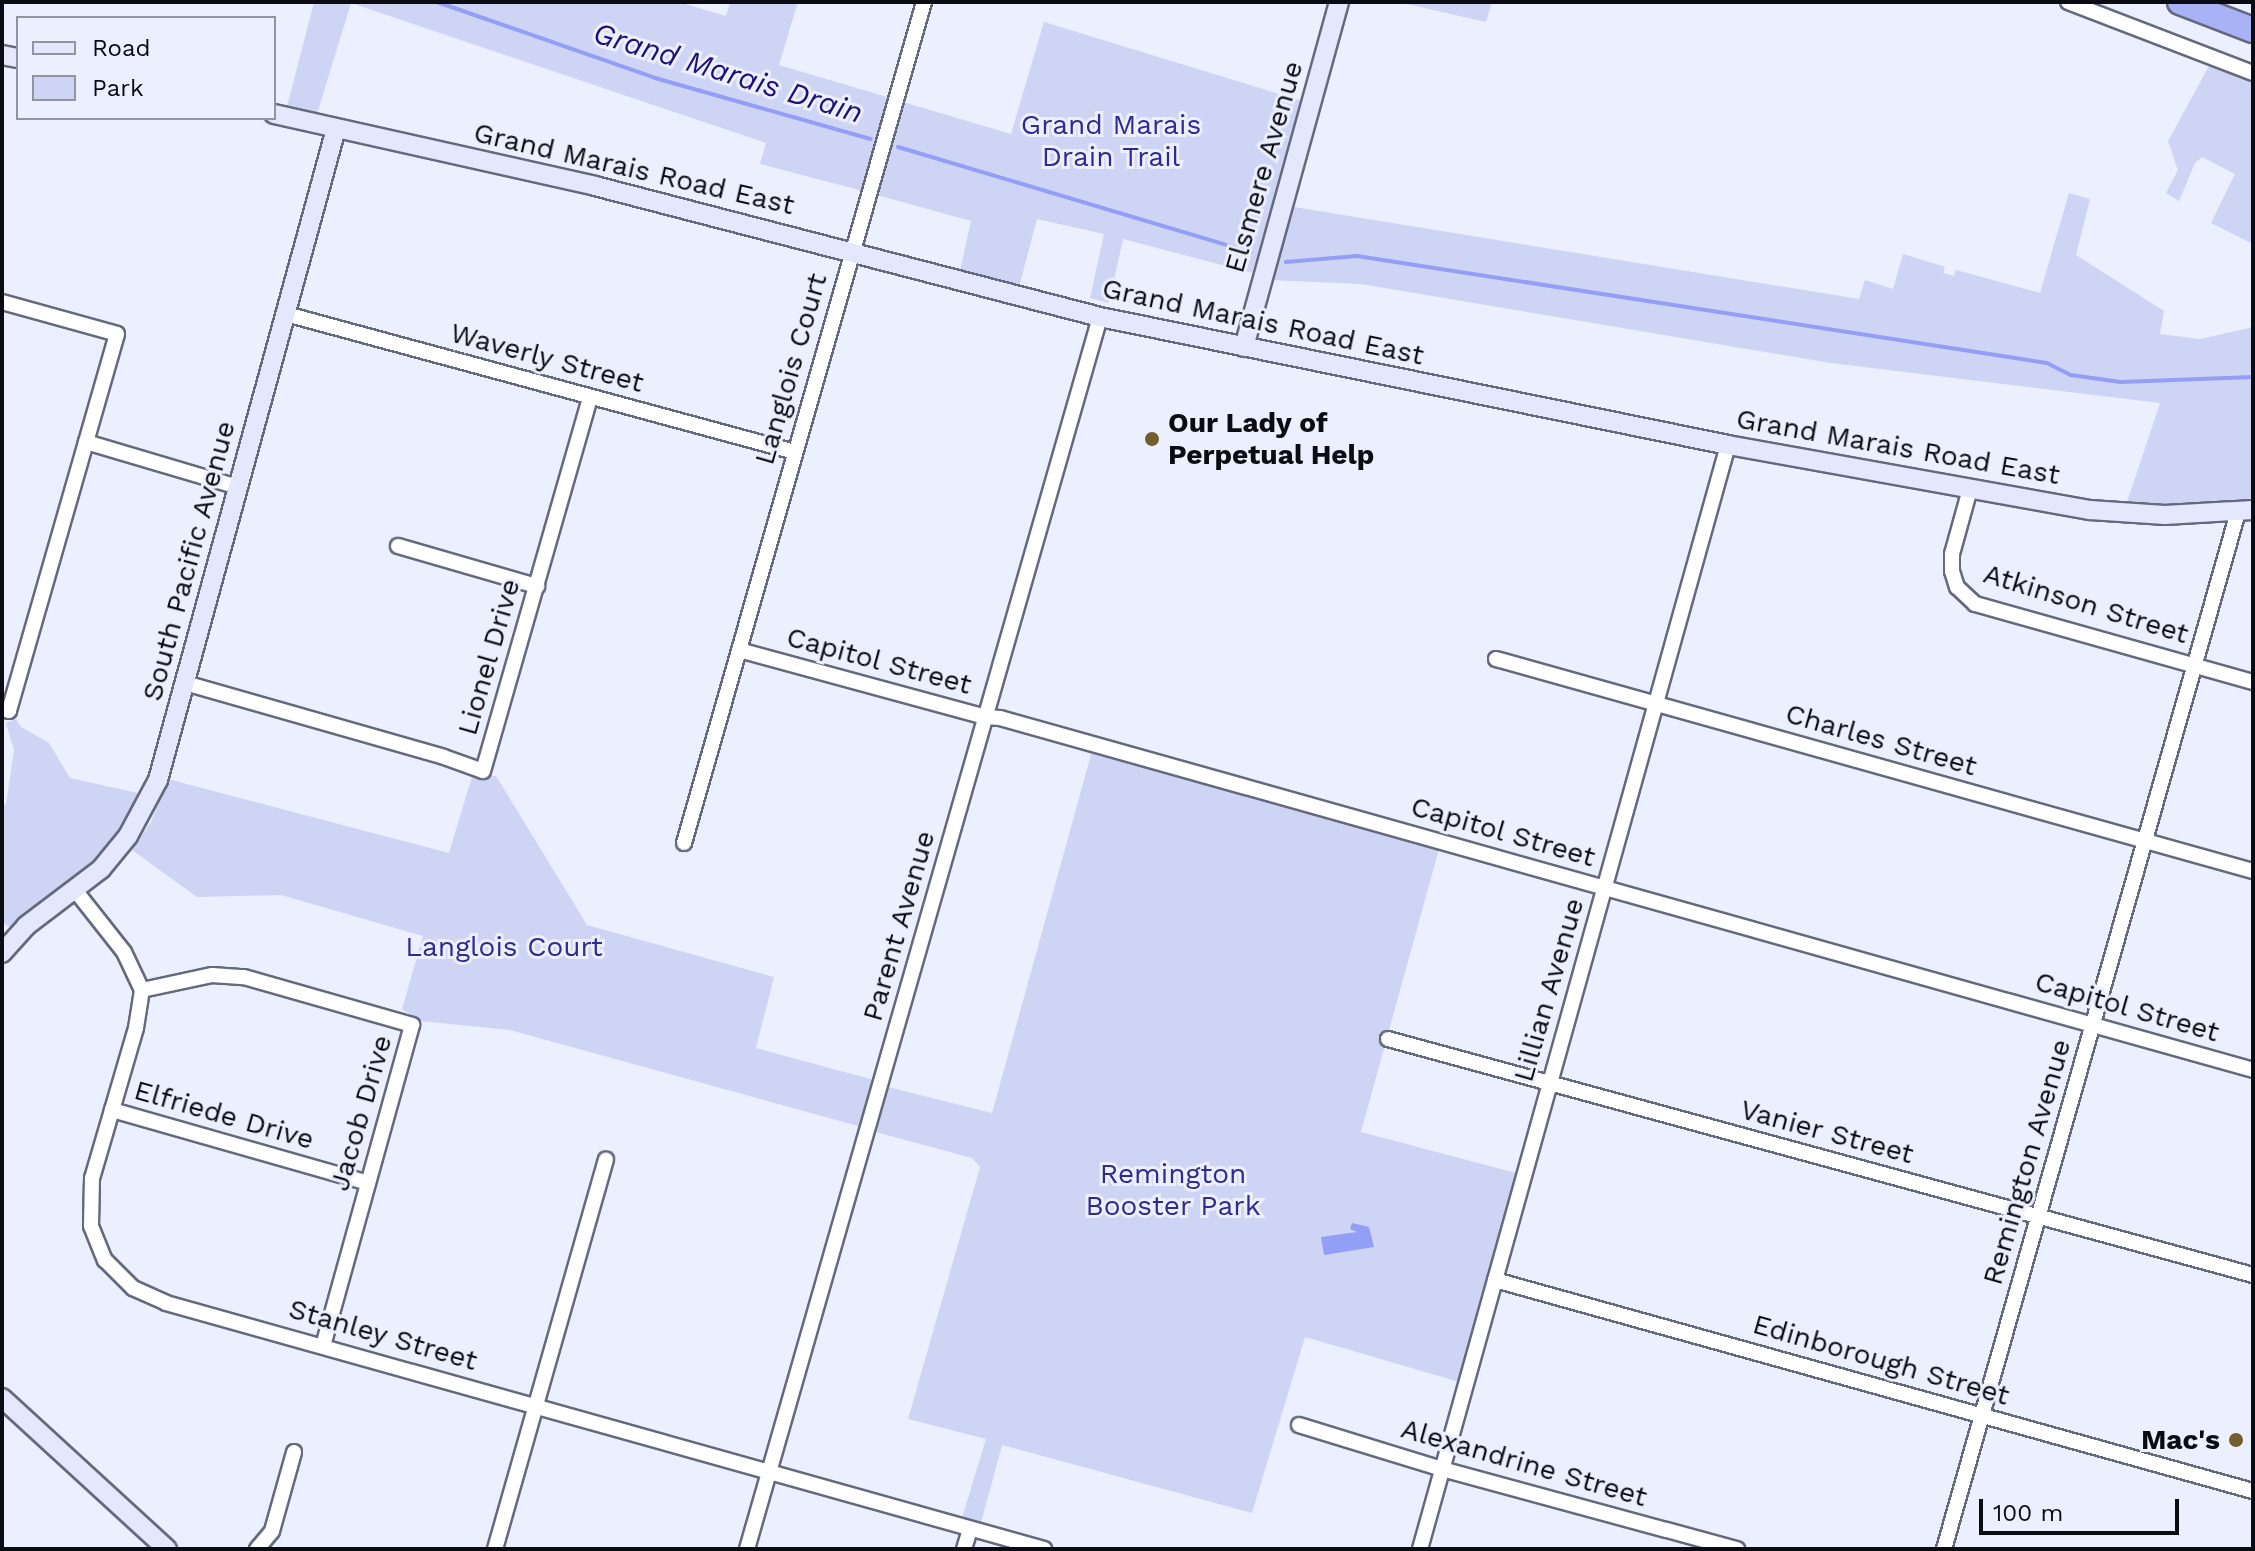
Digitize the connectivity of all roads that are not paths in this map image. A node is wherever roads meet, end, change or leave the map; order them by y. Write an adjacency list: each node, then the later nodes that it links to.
1 (924, 2): 9 (street, Langlois Court)
2 (1339, 2): 13 (street, Elsmere Avenue)
3 (2068, 2): 6 (street)
4 (2180, 2): 5 (highway)
5 (2253, 30)
6 (2253, 73)
7 (276, 114): 8 (street, Grand Marais Road East)
8 (336, 129): 9 (street, Grand Marais Road East); 11 (street, South Pacific Avenue)
9 (852, 250): 12 (street, Grand Marais Road East); 17 (street, Langlois Court)
10 (2, 302): 15 (street)
11 (286, 314): 14 (street, Waverly Street); 18 (street, South Pacific Avenue)
12 (1100, 317): 13 (street, Grand Marais Road East); 30 (street, Parent Avenue)
13 (1244, 347): 16 (street, Grand Marais Road East)
14 (590, 397): 17 (street, Waverly Street); 22 (street, Lionel Drive)
15 (86, 442): 18 (street); 29 (street)
16 (1728, 445): 19 (street, Grand Marais Road East); 28 (street, Lillian Avenue)
17 (795, 452): 23 (street, Langlois Court)
18 (238, 487): 27 (street, South Pacific Avenue)
19 (1970, 489): 20 (street, Grand Marais Road East); 25 (street, Atkinson Street)
20 (2246, 511): 25 (street, Remington Avenue)
21 (398, 546): 22 (street)
22 (537, 586): 27 (street, Lionel Drive)
23 (739, 650): 30 (street, Capitol Street); 32 (street, Langlois Court)
24 (1496, 659): 28 (street, Charles Street)
25 (2194, 665): 26 (street, Atkinson Street); 31 (street, Remington Avenue)
26 (2253, 682)
27 (185, 683): 35 (street, South Pacific Avenue)
28 (1655, 704): 31 (street, Charles Street); 34 (street, Lillian Avenue)
29 (2, 709)
30 (986, 717): 34 (street, Capitol Street); 55 (street, Parent Avenue)
31 (2145, 840): 33 (street, Charles Street); 38 (street, Remington Avenue)
32 (684, 843)
33 (2253, 871)
34 (1604, 887): 38 (street, Capitol Street); 41 (street, Lillian Avenue)
35 (75, 890): 36 (street, South Pacific Avenue); 37 (street)
36 (2, 953)
37 (142, 990): 42 (street, Stanley Street); 44 (street, Jacob Drive)
38 (2093, 1024): 40 (street, Capitol Street); 45 (street, Remington Avenue)
39 (1388, 1039): 41 (street, Vanier Street)
40 (2253, 1070)
41 (1550, 1083): 45 (street, Vanier Street); 47 (street, Lillian Avenue)
42 (112, 1110): 44 (street, Elfriede Drive); 48 (street, Stanley Street)
43 (606, 1159): 50 (street)
44 (368, 1183): 48 (street, Jacob Drive)
45 (2038, 1217): 46 (street, Vanier Street); 51 (street, Remington Avenue)
46 (2253, 1275)
47 (1495, 1280): 51 (street, Edinborough Street); 54 (street, Lillian Avenue)
48 (323, 1345): 50 (street, Stanley Street)
49 (2, 1398): 58 (street)
50 (536, 1406): 55 (street, Stanley Street); 60 (street)
51 (1982, 1415): 56 (street, Edinborough Street); 66 (street, Remington Avenue)
52 (1299, 1425): 54 (street, Alexandrine Street)
53 (294, 1452): 59 (street)
54 (1442, 1469): 64 (street, Lillian Avenue); 65 (street, Alexandrine Street)
55 (769, 1473): 57 (street, Stanley Street); 61 (street, Parent Avenue)
56 (2253, 1491)
57 (970, 1529): 62 (street); 63 (street, Stanley Street)
58 (167, 1549)
59 (257, 1549)
60 (495, 1549)
61 (747, 1549)
62 (964, 1549)
63 (1044, 1549)
64 (1420, 1549)
65 (1737, 1549)
66 (1944, 1549)

